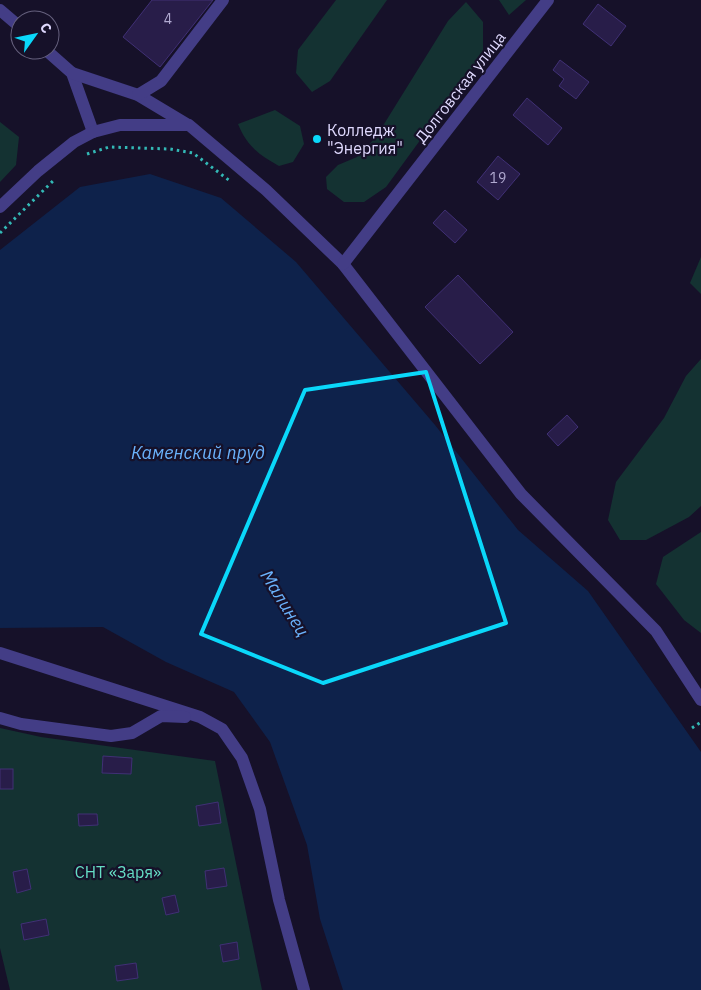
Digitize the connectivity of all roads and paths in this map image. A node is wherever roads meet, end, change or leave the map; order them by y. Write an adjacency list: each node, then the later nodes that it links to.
1 (224, 0): 7 (street)
2 (548, 0): 15 (street, Долговская улица)
3 (0, 10): 4 (street)
4 (10, 18)
5 (57, 60): 6 (street)
6 (72, 73): 7 (street); 9 (street)
7 (138, 95): 8 (street)
8 (189, 125): 9 (street); 15 (street)
9 (93, 132): 13 (street)
10 (84, 155): 12 (path)
11 (55, 178): 14 (path)
12 (231, 182)
13 (0, 207)
14 (0, 232)
15 (343, 264): 17 (street)
16 (0, 653): 18 (street)
17 (701, 700)
18 (200, 717): 19 (street); 22 (street)
19 (0, 718)
20 (701, 722): 21 (path)
21 (692, 728)
22 (304, 990)

